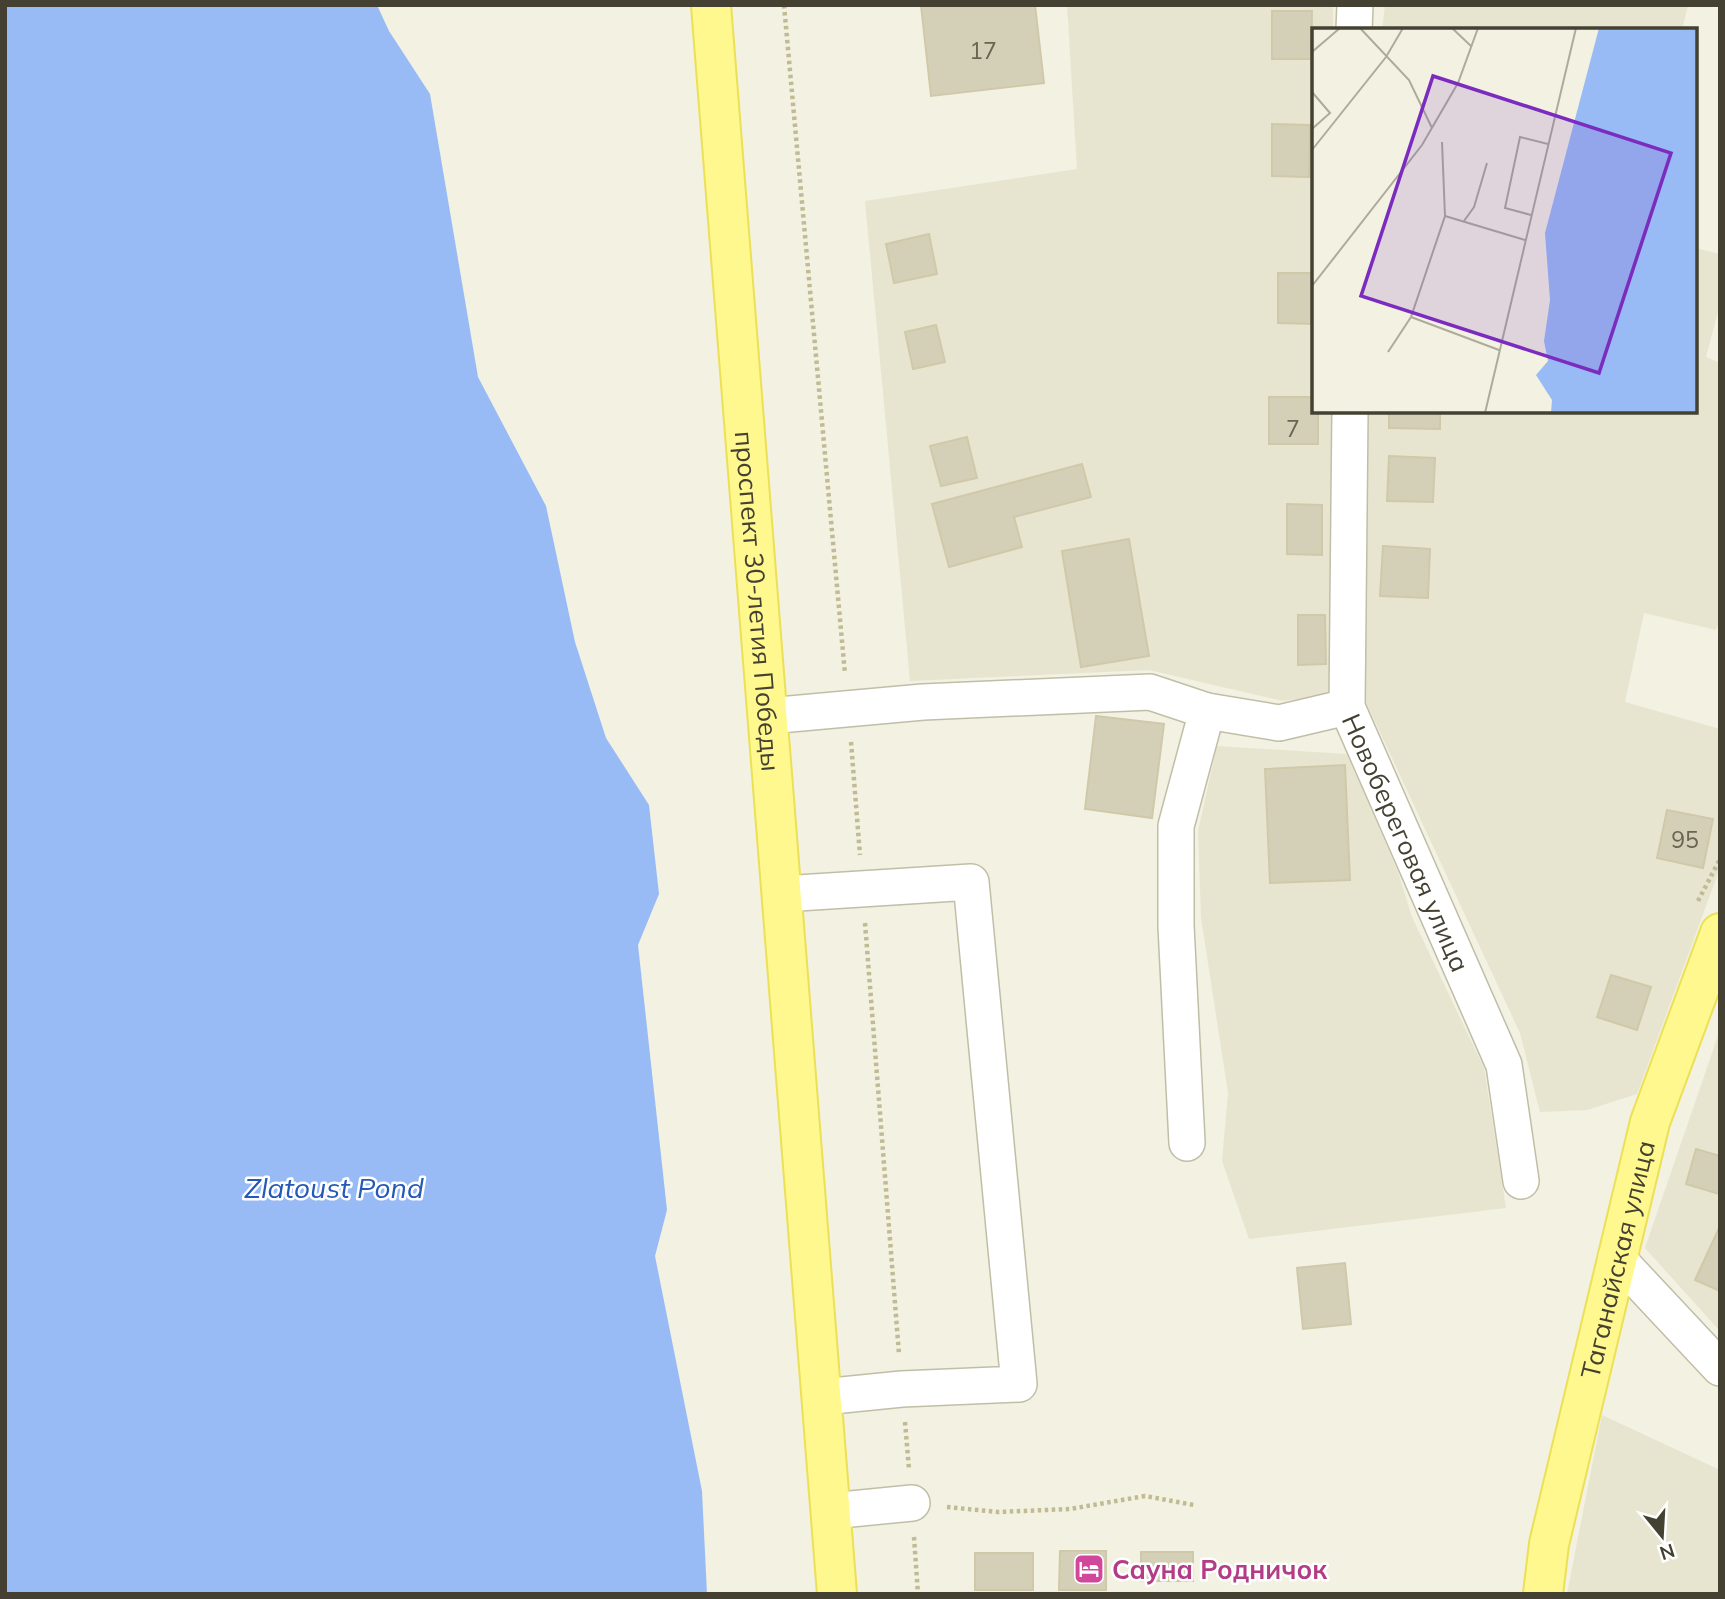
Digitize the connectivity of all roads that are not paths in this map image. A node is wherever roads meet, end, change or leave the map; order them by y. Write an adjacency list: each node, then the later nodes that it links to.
1 (711, 5): 7 (main road, проспект 30-летия Победы)
2 (1355, 5): 3 (street)
3 (1354, 28)
4 (1350, 413): 5 (street, Новобереговая улица)
5 (1347, 707): 6 (street); 11 (street, Новобереговая улица)
6 (1207, 711): 7 (street); 10 (street)
7 (768, 716): 8 (main road, проспект 30-летия Победы)
8 (782, 894): 14 (main road, проспект 30-летия Победы); 14 (street)
9 (1720, 933): 12 (main road, Таганайская улица)
10 (1187, 1143)
11 (1521, 1181)
12 (1616, 1257): 13 (street); 18 (main road, Таганайская улица)
13 (1720, 1368)
14 (822, 1397): 16 (main road, проспект 30-летия Победы)
15 (912, 1503): 16 (street)
16 (831, 1511): 17 (main road, проспект 30-летия Победы)
17 (837, 1594)
18 (1543, 1594)

